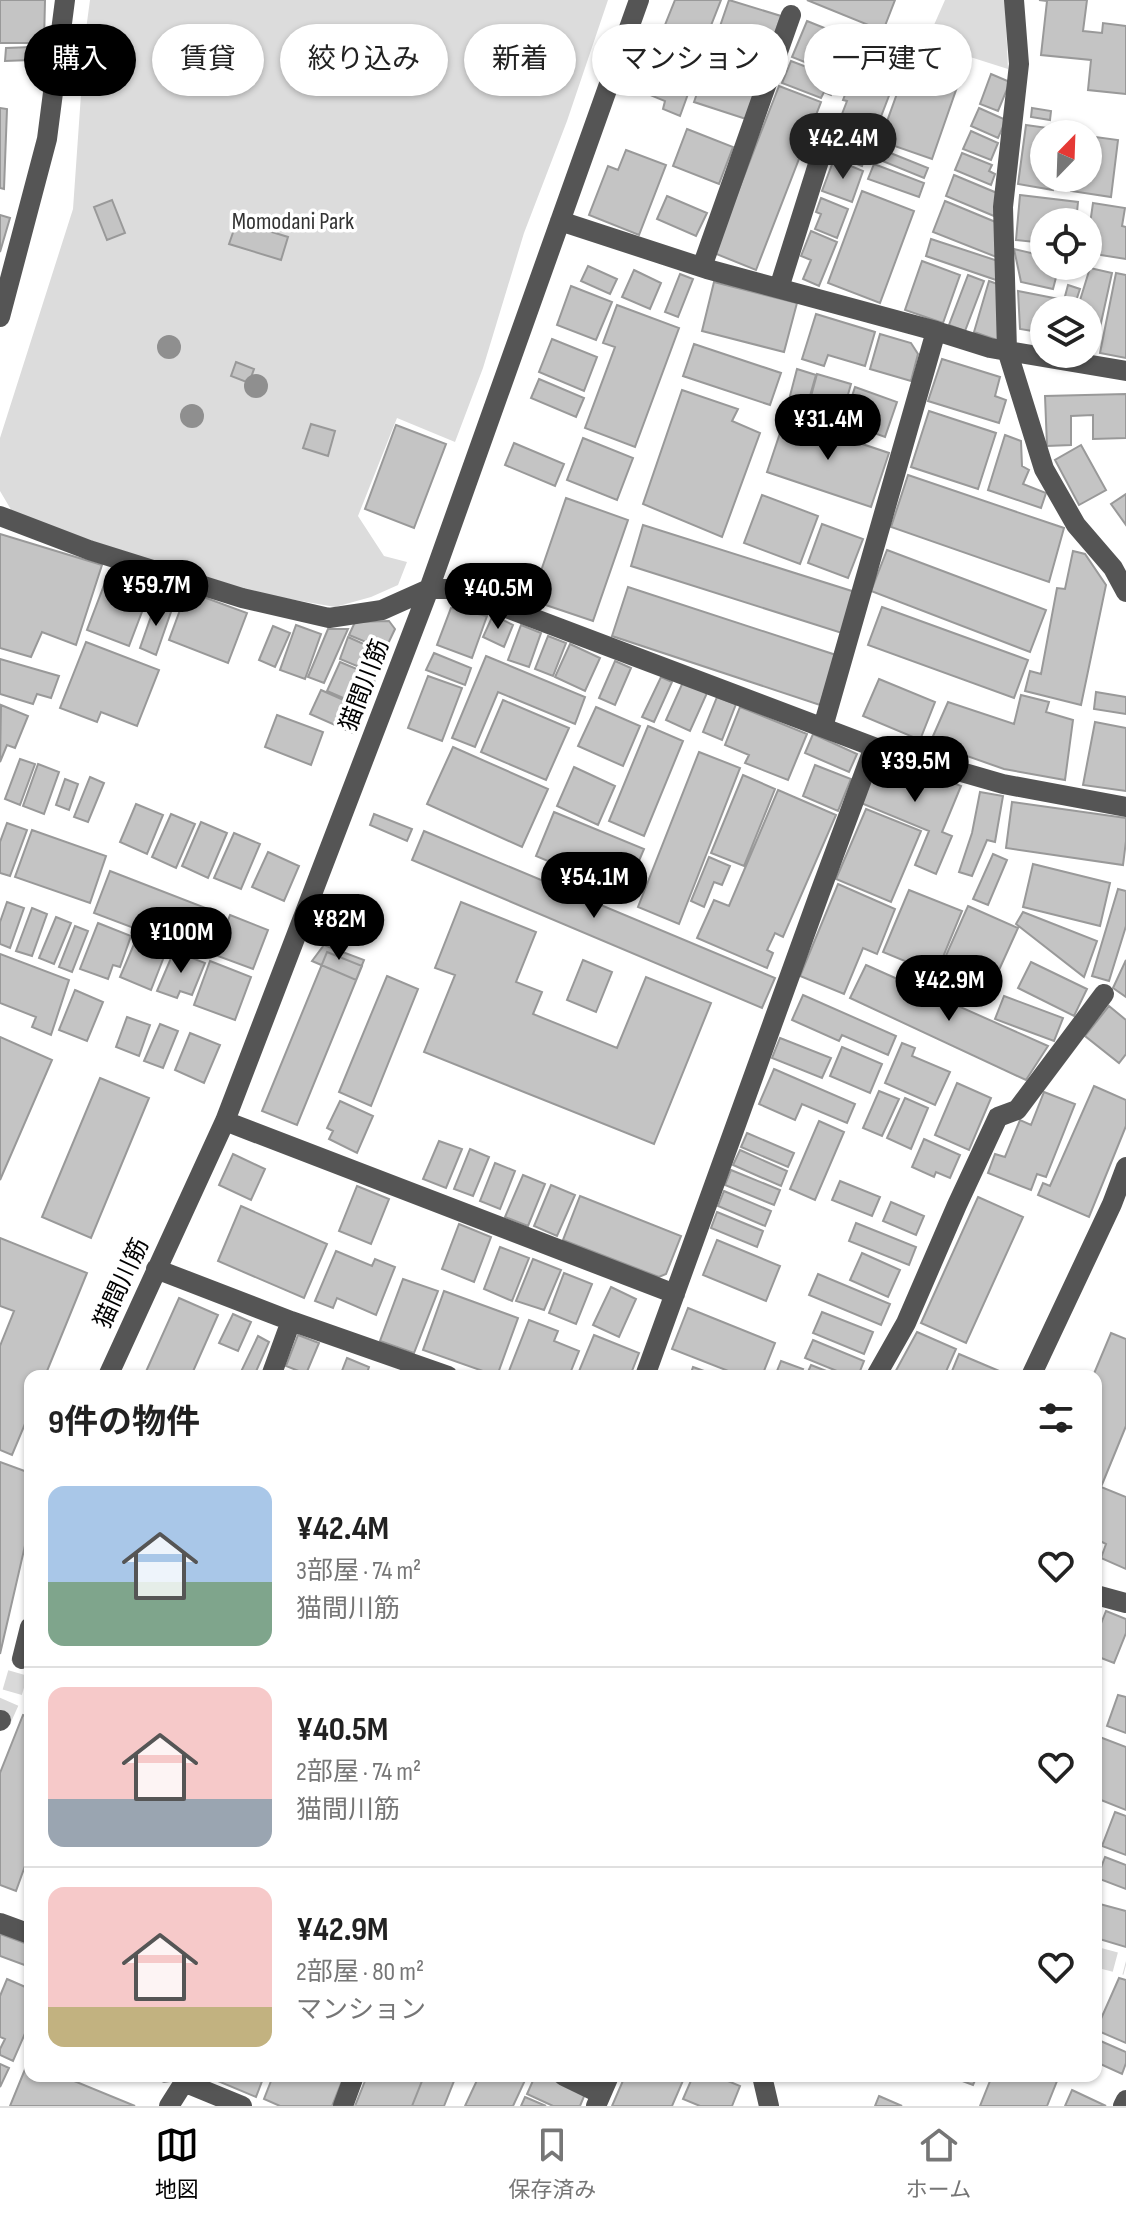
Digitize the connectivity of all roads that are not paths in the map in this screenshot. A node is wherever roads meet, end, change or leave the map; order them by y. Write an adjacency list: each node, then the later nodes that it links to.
1 (65, 0): 9 (street)
2 (639, 0): 6 (street, 猫間川筋)
3 (1014, 0): 11 (street)
4 (791, 15): 7 (street)
5 (819, 161): 8 (street)
6 (560, 221): 7 (street); 14 (street, 猫間川筋)
7 (702, 267): 8 (street)
8 (779, 288): 10 (street)
9 (0, 317)
10 (936, 331): 11 (street); 16 (street)
11 (1007, 350): 12 (street); 15 (street)
12 (1126, 371)
13 (0, 516): 14 (street)
14 (429, 589): 16 (street); 20 (street, 猫間川筋)
15 (1126, 592)
16 (823, 727): 17 (street)
17 (874, 747): 18 (street); 23 (street)
18 (1126, 807)
19 (1104, 994): 29 (street)
20 (225, 1121): 22 (street, 猫間川筋); 23 (street)
21 (1126, 1167): 30 (street)
22 (156, 1269): 24 (street); 25 (street, 猫間川筋)
23 (675, 1294): 28 (street)
24 (291, 1321): 26 (street); 27 (street)
25 (111, 1370)
26 (273, 1370)
27 (427, 1370)
28 (647, 1370)
29 (879, 1370)
30 (1034, 1370)
31 (1102, 1597): 32 (street)
32 (1126, 1603)
33 (24, 1651): 34 (street)
34 (22, 1659)
35 (0, 1923): 36 (street)
36 (24, 1932)
37 (185, 2082): 44 (street)
38 (193, 2082): 45 (street)
39 (352, 2082): 46 (street)
40 (578, 2082): 42 (street)
41 (763, 2082): 47 (street)
42 (602, 2092)
43 (1126, 2100): 48 (street)
44 (169, 2106)
45 (242, 2106)
46 (343, 2106)
47 (769, 2106)
48 (1123, 2106)

